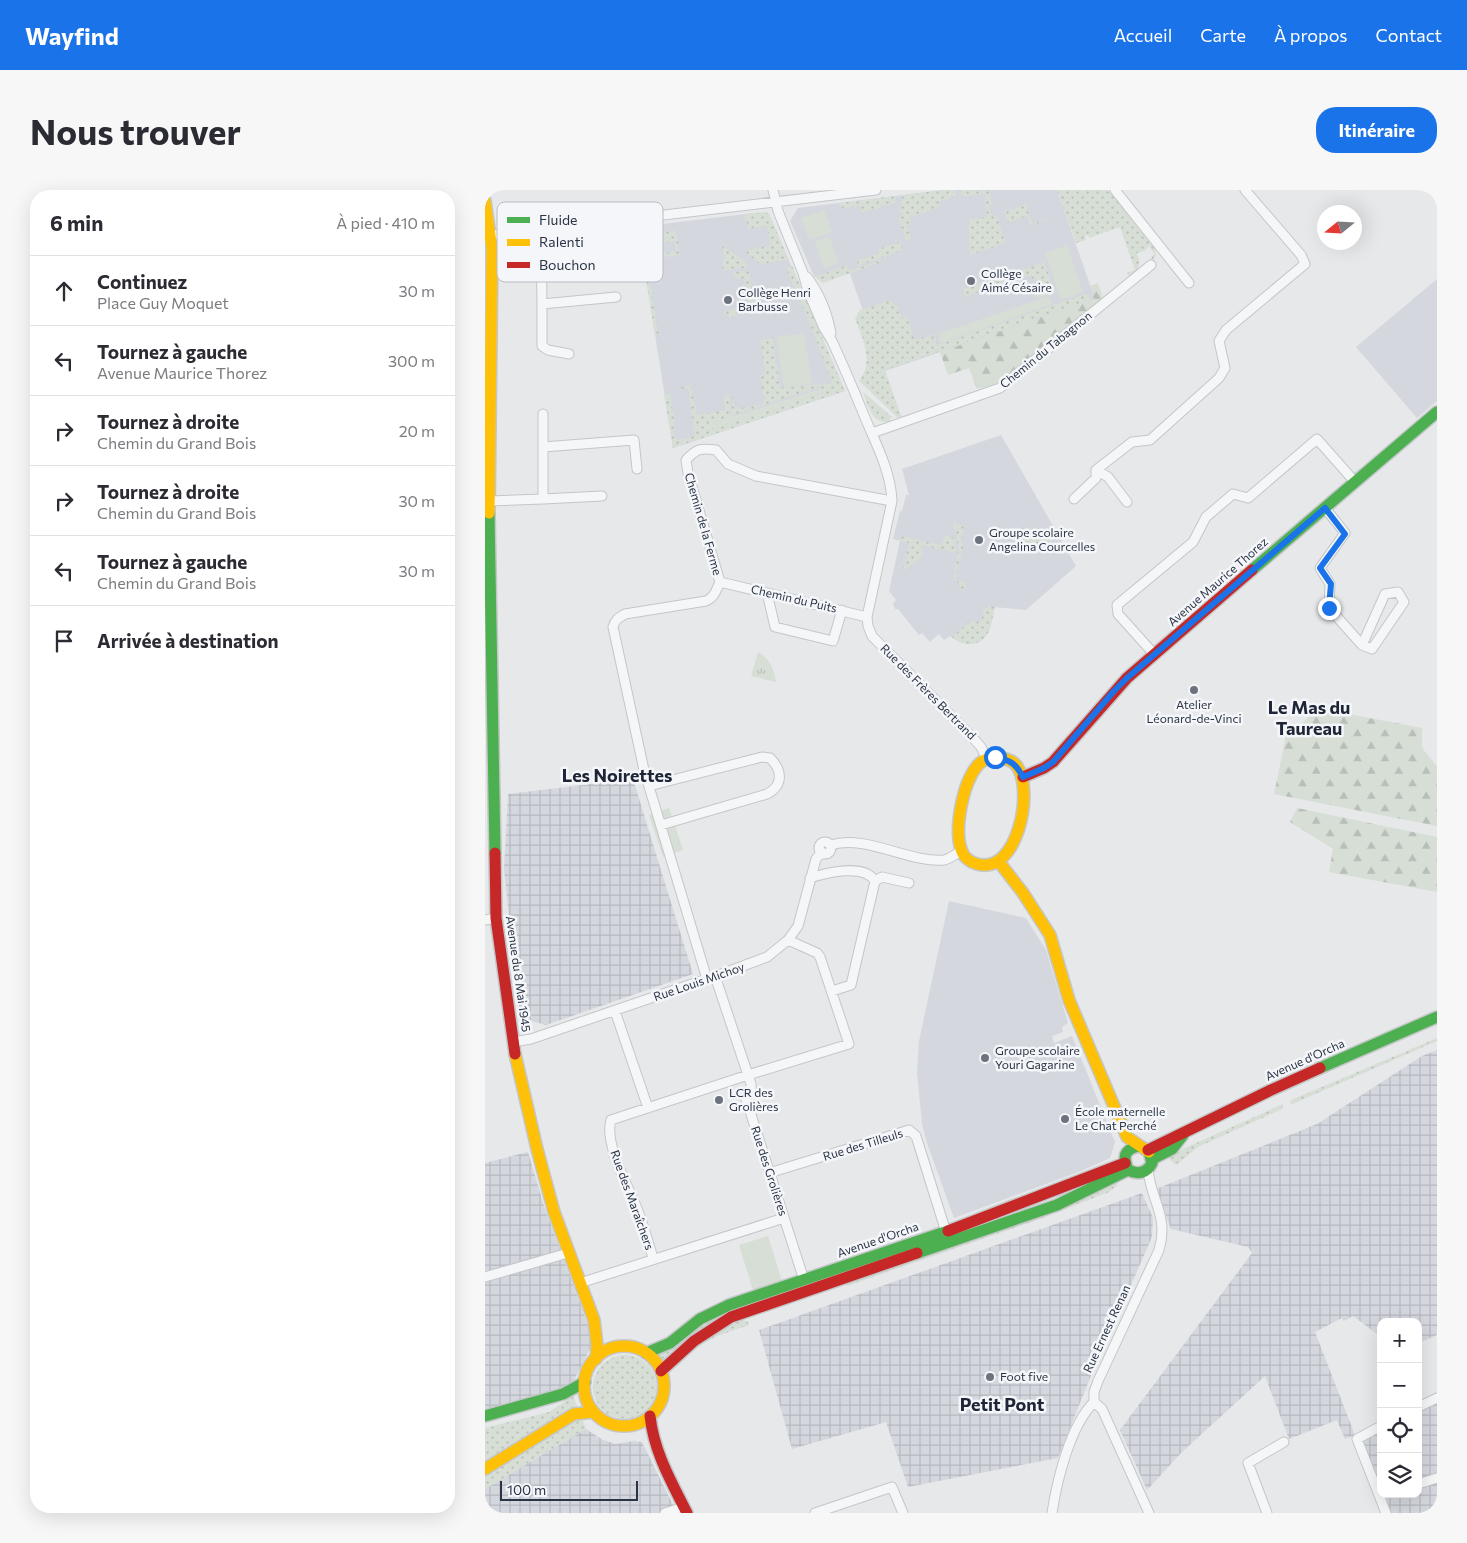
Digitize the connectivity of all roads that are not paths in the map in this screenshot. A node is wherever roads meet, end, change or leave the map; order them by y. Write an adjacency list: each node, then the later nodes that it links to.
1 (773, 190): 6 (street)
2 (876, 190): 6 (street)
3 (1115, 190): 11 (street)
4 (1245, 190): 21 (street)
5 (485, 201): 8 (main road, Avenue du 8 Mai 1945)
6 (776, 202): 7 (street); 18 (street)
7 (663, 215)
8 (488, 236): 15 (main road, Avenue du 8 Mai 1945)
9 (1151, 265): 18 (street, Chemin du Tabagnon)
10 (542, 282): 13 (street)
11 (1189, 283)
12 (616, 298): 13 (street)
13 (542, 304): 14 (street)
14 (569, 354)
15 (487, 369): 26 (main road, Avenue du 8 Mai 1945)
16 (1437, 412): 22 (main road, Avenue Maurice Thorez)
17 (543, 414): 19 (street)
18 (872, 433): 27 (street)
19 (543, 447): 20 (street); 24 (street)
20 (637, 469)
21 (1096, 470): 25 (street); 28 (street)
22 (1355, 482): 29 (main road, Avenue Maurice Thorez); 36 (street)
23 (602, 496): 24 (street)
24 (543, 499): 26 (street)
25 (1074, 499)
26 (489, 500): 32 (main road, Avenue du 8 Mai 1945)
27 (892, 501): 30 (street, Chemin de la Ferme); 34 (street)
28 (1127, 502)
29 (1325, 508): 35 (street); 36 (main road, Avenue Maurice Thorez)
30 (720, 582): 31 (street, Chemin du Puits); 39 (street, Chemin de la Ferme)
31 (767, 593): 33 (street, Chemin du Puits); 33 (street)
32 (487, 610): 40 (main road, Avenue du 8 Mai 1945)
33 (842, 610): 34 (street, Chemin du Puits)
34 (867, 617): 37 (street, Rue des Frères Bertrand)
35 (1362, 645): 35 (street)
36 (1154, 654): 38 (main road, Avenue Maurice Thorez)
37 (987, 759): 38 (main road); 42 (main road)
38 (1023, 777): 43 (main road)
39 (649, 786): 41 (street, Chemin de la Ferme); 41 (street)
40 (489, 806): 47 (main road, Avenue du 8 Mai 1945)
41 (661, 825): 49 (street, Chemin de la Ferme)
42 (961, 852): 43 (main road); 44 (street, Rue Louis Michoy)
43 (999, 862): 56 (main road)
44 (810, 878): 45 (street); 48 (street, Rue Louis Michoy)
45 (875, 881): 46 (street); 50 (street)
46 (909, 883)
47 (491, 919): 53 (main road, Avenue du 8 Mai 1945)
48 (788, 940): 49 (street, Rue Louis Michoy); 50 (street)
49 (711, 978): 51 (street, Rue Louis Michoy); 54 (street, Rue des Grolières)
50 (833, 991): 54 (street, Rue des Maraîchers)
51 (615, 1011): 53 (street, Rue Louis Michoy); 55 (street)
52 (1437, 1017): 57 (main road, Avenue d'Orcha)
53 (513, 1042): 61 (main road, Avenue du 8 Mai 1945)
54 (748, 1075): 55 (street, Rue des Maraîchers); 58 (street, Rue des Grolières)
55 (648, 1108): 62 (street, Rue des Maraîchers)
56 (1127, 1137): 57 (main road, Rue Ernest Renan); 57 (main road)
57 (1140, 1162): 60 (main road, Avenue d'Orcha); 70 (main road, Avenue d'Orcha); 73 (street, Rue Ernest Renan)
58 (769, 1173): 59 (street, Rue des Grolières); 60 (street, Rue des Tilleuls)
59 (784, 1218): 62 (street, Rue des Maraîchers); 64 (street, Rue des Grolières)
60 (946, 1232): 64 (main road, Avenue d'Orcha)
61 (568, 1253): 63 (street); 65 (main road, Avenue du 8 Mai 1945)
62 (653, 1258): 65 (street, Rue des Maraîchers)
63 (485, 1277)
64 (804, 1280): 68 (main road, Avenue d'Orcha)
65 (580, 1283): 66 (main road, Avenue du 8 Mai 1945)
66 (594, 1320): 67 (main road, Avenue du 8 Mai 1945); 69 (main road, Avenue du 8 Mai 1945)
67 (617, 1348): 68 (main road); 69 (main road)
68 (646, 1353): 70 (main road)
69 (596, 1359): 71 (main road)
70 (661, 1371): 77 (main road)
71 (585, 1382): 75 (main road); 76 (main road)
72 (1437, 1398): 74 (street)
73 (1094, 1402): 91 (street, Rue Ernest Renan); 92 (street)
74 (1422, 1405)
75 (594, 1412): 78 (main road); 82 (main road)
76 (485, 1416)
77 (651, 1416): 78 (main road); 81 (main road)
78 (629, 1426): 81 (main road)
79 (1377, 1428): 84 (street)
80 (1284, 1442): 93 (street)
81 (657, 1452): 87 (main road)
82 (485, 1469)
83 (1437, 1478): 85 (street)
84 (1377, 1482)
85 (1422, 1483)
86 (1384, 1498): 94 (street)
87 (686, 1510): 88 (street)
88 (665, 1513)
89 (815, 1513): 90 (street)
90 (903, 1513)
91 (1052, 1513)
92 (1149, 1513)
93 (1267, 1513)
94 (1386, 1513)

